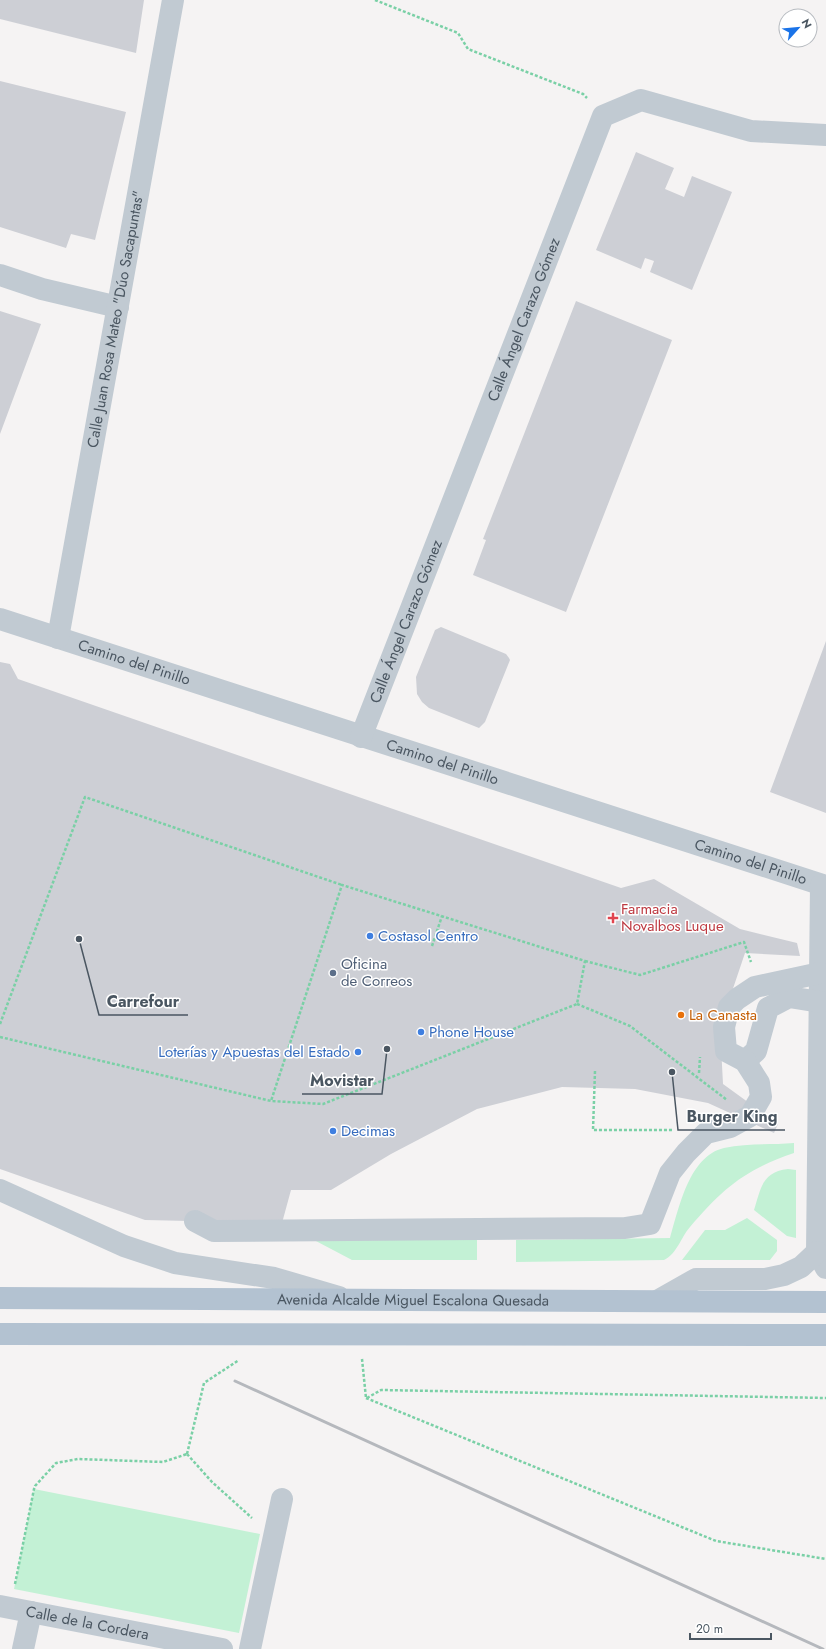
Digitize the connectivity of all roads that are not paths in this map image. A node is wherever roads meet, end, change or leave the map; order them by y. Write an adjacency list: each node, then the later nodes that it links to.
1 (173, 0): 4 (street, Calle Juan Rosa Mateo "Dúo Sacapuntas")
2 (826, 134): 7 (street, Calle Ángel Carazo Gómez)
3 (0, 275): 4 (street)
4 (118, 307): 6 (street, Calle Juan Rosa Mateo "Dúo Sacapuntas")
5 (0, 620): 6 (street, Camino del Pinillo)
6 (58, 638): 7 (street, Camino del Pinillo)
7 (361, 737): 8 (street, Camino del Pinillo)
8 (824, 885): 9 (street)
9 (820, 973): 10 (street); 11 (street)
10 (820, 1002): 11 (street); 12 (street)
11 (745, 1061): 14 (street)
12 (822, 1127): 15 (street)
13 (0, 1190): 17 (street)
14 (195, 1221)
15 (822, 1260): 18 (street)
16 (0, 1298): 17 (main road, Avenida Alcalde Miguel Escalona Quesada)
17 (350, 1300): 18 (main road, Avenida Alcalde Miguel Escalona Quesada)
18 (657, 1301): 19 (main road, Avenida Alcalde Miguel Escalona Quesada)
19 (826, 1302)
20 (0, 1334): 21 (main road)
21 (826, 1335)
22 (282, 1499): 27 (street)
23 (5, 1607): 24 (street, Calle de la Cordera)
24 (31, 1612): 25 (street); 26 (street, Calle de la Cordera)
25 (23, 1649)
26 (222, 1649)
27 (250, 1649)

